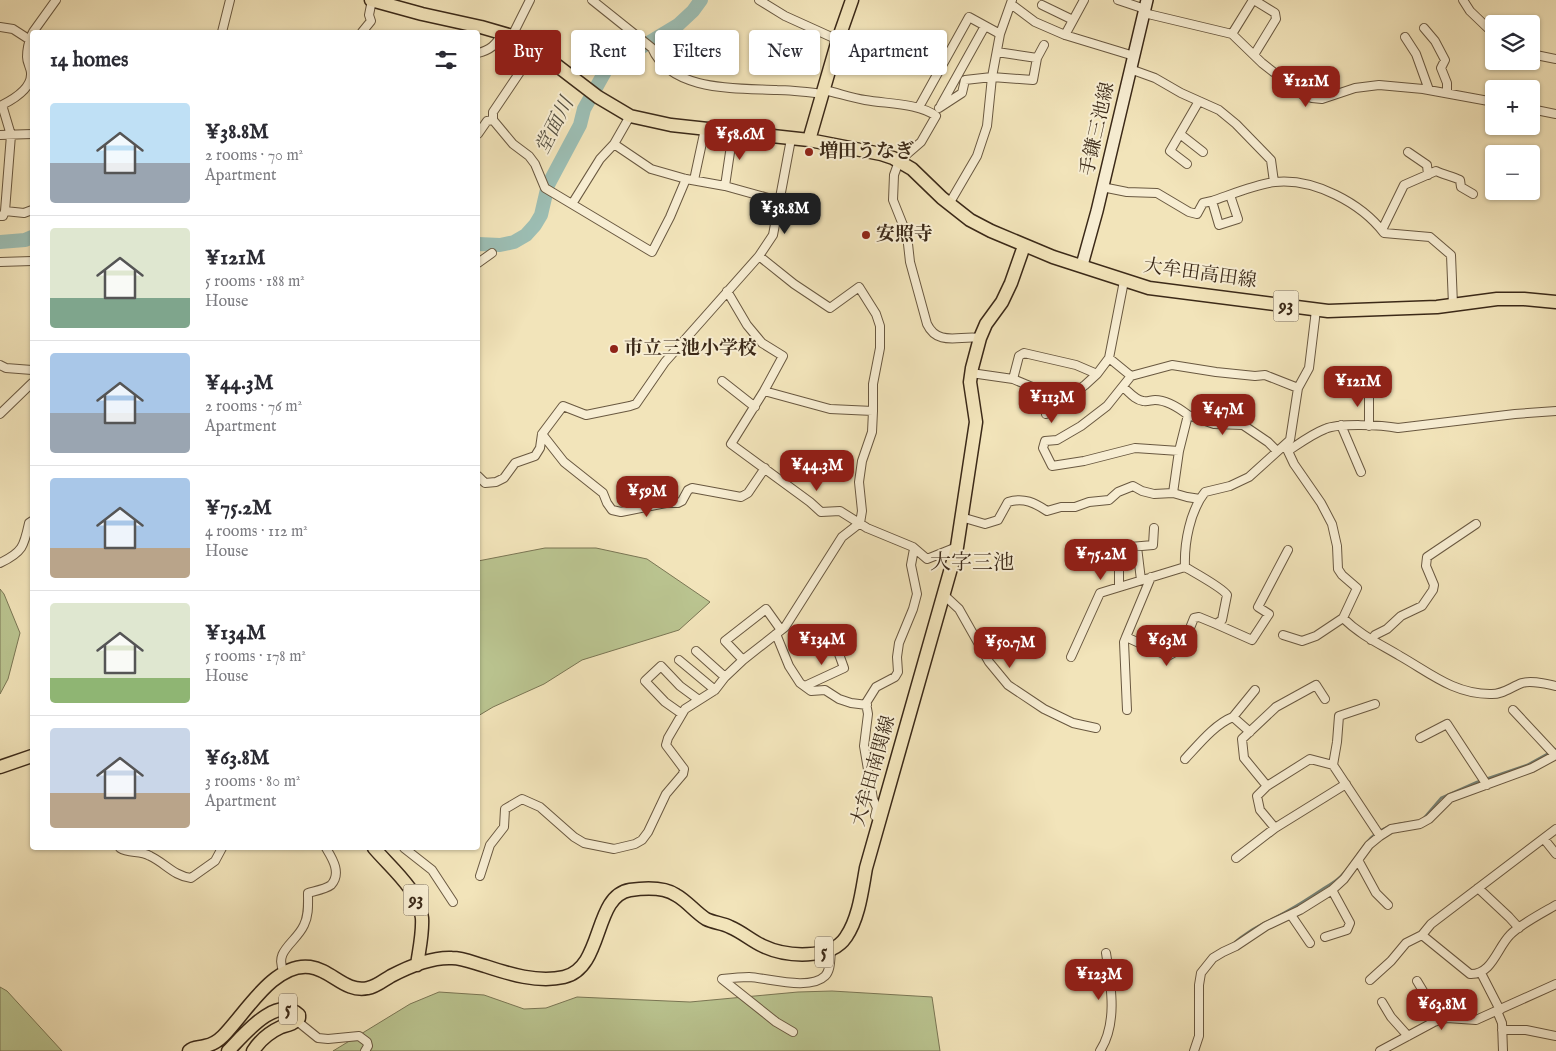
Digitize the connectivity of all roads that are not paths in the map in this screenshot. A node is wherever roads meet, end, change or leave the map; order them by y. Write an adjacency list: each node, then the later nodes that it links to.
1 (56, 0): 20 (street)
2 (230, 0): 21 (street)
3 (372, 0): 22 (street); 25 (main road)
4 (592, 0): 50 (street)
5 (759, 0): 30 (street)
6 (852, 0): 24 (main road)
7 (1084, 0): 15 (street)
8 (1118, 0): 14 (street)
9 (1254, 0): 28 (street); 37 (street)
10 (1463, 0): 16 (street)
11 (528, 1): 23 (street)
12 (1012, 2): 27 (street); 29 (street)
13 (1042, 5): 15 (street)
14 (1145, 7): 28 (street); 38 (main road, 手鎌三池線)
15 (1073, 20): 29 (street)
16 (1485, 25)
17 (986, 26): 27 (street); 54 (street); 56 (street)
18 (0, 27): 26 (street)
19 (1424, 28): 51 (street)
20 (35, 30)
21 (222, 30)
22 (364, 30)
23 (510, 30)
24 (842, 30)
25 (495, 31)
26 (30, 34)
27 (1000, 34): 35 (street)
28 (1232, 34): 37 (street)
29 (1065, 35): 38 (street)
30 (830, 36)
31 (1405, 37): 49 (street)
32 (30, 44): 45 (street)
33 (495, 45): 36 (street)
34 (1044, 45): 40 (street)
35 (997, 52): 40 (street); 48 (street)
36 (480, 53)
37 (1254, 55): 49 (street)
38 (1134, 56): 44 (main road, 手鎌三池線)
39 (1540, 56): 41 (street)
40 (1037, 58): 48 (street)
41 (1556, 59)
42 (830, 68): 50 (main road)
43 (561, 69): 58 (main road)
44 (1130, 69): 53 (street); 78 (main road, 手鎌三池線)
45 (30, 70)
46 (517, 75): 59 (street)
47 (30, 77): 66 (street)
48 (992, 77): 56 (street); 84 (street)
49 (1429, 90): 51 (street)
50 (823, 92): 54 (street); 68 (main road)
51 (1447, 93): 52 (street)
52 (1485, 100)
53 (1199, 101): 64 (street); 76 (street)
54 (919, 108): 56 (street)
55 (1540, 111): 57 (street)
56 (938, 112): 72 (street)
57 (1556, 114)
58 (630, 116): 60 (main road); 69 (street)
59 (492, 120): 61 (street); 83 (street)
60 (705, 129): 62 (main road); 75 (street)
61 (480, 131)
62 (733, 132): 67 (main road); 77 (street)
63 (30, 134): 66 (street)
64 (1180, 134): 70 (street); 73 (street)
65 (0, 135): 66 (street)
66 (12, 135): 86 (street)
67 (791, 139): 68 (main road); 81 (street)
68 (809, 140): 72 (main road)
69 (614, 144): 75 (street); 83 (street)
70 (1203, 152)
71 (1408, 152): 74 (street)
72 (900, 161): 84 (main road); 100 (street)
73 (1187, 164)
74 (1428, 174): 79 (street); 87 (street)
75 (690, 180): 77 (street); 83 (street)
76 (1274, 182): 80 (street); 87 (street)
77 (725, 186): 81 (street)
78 (1102, 187): 82 (street); 94 (main road, 手鎌三池線)
79 (1472, 194)
80 (1230, 195): 82 (street); 82 (street)
81 (779, 201): 90 (street)
82 (1212, 201)
83 (572, 204)
84 (949, 204): 88 (main road)
85 (30, 211): 86 (street)
86 (2, 214)
87 (1382, 230): 98 (street)
88 (1024, 246): 94 (main road, 大牟田高田線 / 93); 100 (main road, 大牟田南関線 / 5)
89 (492, 254): 93 (street)
90 (759, 256): 96 (street); 115 (street)
91 (30, 261): 92 (street)
92 (0, 262)
93 (480, 262)
94 (1082, 265): 95 (main road, 大牟田高田線 / 93)
95 (1124, 281): 99 (main road, 大牟田高田線 / 93); 101 (street)
96 (727, 291): 113 (street); 121 (street)
97 (1556, 302): 98 (main road, 大牟田高田線 / 93)
98 (1453, 305): 99 (main road, 大牟田高田線 / 93)
99 (1316, 310): 111 (street)
100 (980, 338): 104 (main road, 大牟田南関線 / 5)
101 (1109, 358): 105 (street); 106 (street)
102 (0, 365): 103 (street)
103 (30, 370)
104 (971, 373): 107 (street); 130 (main road, 大牟田南関線 / 5)
105 (1097, 374): 107 (street); 107 (street)
106 (1131, 376): 110 (street); 111 (street)
107 (1013, 379)
108 (722, 381): 114 (street)
109 (30, 385): 117 (street)
110 (1123, 387): 118 (street); 123 (street)
111 (1298, 388): 122 (street)
112 (1369, 390): 120 (street)
113 (764, 391): 114 (street); 115 (street)
114 (755, 407): 125 (street)
115 (873, 411): 132 (street)
116 (1556, 411): 120 (street)
117 (0, 414)
118 (1188, 415): 123 (street); 124 (street)
119 (1342, 425): 120 (street); 122 (street); 126 (street)
120 (1369, 426)
121 (542, 434): 125 (street); 127 (street)
122 (1287, 448): 124 (street); 145 (street)
123 (1179, 451): 128 (street)
124 (1277, 451): 129 (street)
125 (765, 468): 132 (street)
126 (1362, 472)
127 (480, 478)
128 (1173, 492): 129 (street); 130 (street)
129 (1200, 498): 140 (street)
130 (961, 517): 135 (main road, 大牟田南関線 / 5)
131 (30, 522): 139 (street)
132 (860, 523): 137 (street); 147 (street)
133 (1476, 524): 150 (street)
134 (1154, 528): 136 (street)
135 (956, 547): 137 (street); 144 (main road, 大牟田南関線 / 5)
136 (1136, 547): 142 (street); 143 (street)
137 (914, 549): 164 (street)
138 (1288, 550): 146 (street)
139 (0, 563)
140 (1185, 567): 141 (street); 146 (street)
141 (1151, 577): 142 (street); 149 (street)
142 (1141, 580): 143 (street)
143 (1119, 587): 153 (street)
144 (944, 595): 169 (street); 182 (main road, 大牟田南関線 / 5)
145 (1344, 618): 148 (street); 150 (street)
146 (1216, 624): 149 (street)
147 (779, 632): 155 (street); 155 (street); 157 (street)
148 (1283, 635)
149 (1126, 637): 165 (street)
150 (1371, 640): 158 (street)
151 (835, 643): 157 (street)
152 (696, 651): 156 (street)
153 (1071, 657)
154 (678, 660): 159 (street)
155 (743, 660): 156 (street)
156 (725, 677): 159 (street)
157 (804, 686): 164 (street)
158 (1556, 686)
159 (716, 690): 162 (street)
160 (1255, 690): 168 (street)
161 (1325, 699): 170 (street)
162 (699, 700): 167 (street); 167 (street)
163 (1375, 704): 175 (street)
164 (867, 705): 182 (street)
165 (1127, 710)
166 (1513, 710): 172 (street)
167 (682, 714): 193 (street)
168 (1233, 716): 170 (street); 174 (street)
169 (1096, 728)
170 (1250, 732): 179 (street)
171 (1420, 738): 178 (street)
172 (1556, 755): 178 (street)
173 (30, 757): 176 (main road)
174 (1186, 759)
175 (1333, 765): 177 (street); 179 (street)
176 (0, 767)
177 (1346, 784): 180 (street); 183 (street)
178 (1487, 785): 183 (street)
179 (1267, 786): 180 (street)
180 (1275, 828): 191 (street)
181 (1556, 829): 184 (street)
182 (876, 833): 204 (main road, 大牟田南関線 / 5)
183 (1380, 836): 192 (street)
184 (1544, 839): 190 (street); 194 (street)
185 (123, 850): 186 (street)
186 (221, 850)
187 (327, 850): 207 (street)
188 (376, 850): 206 (main road, 93)
189 (407, 850): 196 (street)
190 (1556, 854)
191 (1236, 858)
192 (1358, 860): 195 (street); 197 (street)
193 (480, 876)
194 (1478, 888): 200 (street); 201 (street)
195 (1332, 890): 199 (street); 202 (street)
196 (453, 902)
197 (1388, 905)
198 (1556, 905): 200 (street)
199 (1291, 914): 203 (street); 225 (street)
200 (1519, 928): 208 (street)
201 (1422, 934): 208 (street); 209 (street)
202 (1325, 937)
203 (1310, 943)
204 (831, 950): 206 (main road, 5); 217 (street)
205 (1106, 953): 224 (street)
206 (417, 965): 207 (main road, 5)
207 (284, 972): 220 (main road, 5)
208 (1482, 973): 213 (street)
209 (1370, 980)
210 (1417, 981): 214 (street)
211 (1556, 984): 213 (street)
212 (1382, 1002): 218 (street)
213 (1498, 1010): 214 (street); 216 (street)
214 (1441, 1020): 218 (street)
215 (297, 1021): 221 (main road, 5); 222 (main road, 5); 223 (street)
216 (1502, 1030): 219 (street); 227 (street)
217 (794, 1032)
218 (1408, 1036): 226 (street)
219 (1556, 1036)
220 (189, 1051)
221 (228, 1051)
222 (253, 1051)
223 (365, 1051)
224 (1100, 1051)
225 (1194, 1051)
226 (1380, 1051)
227 (1503, 1051)

